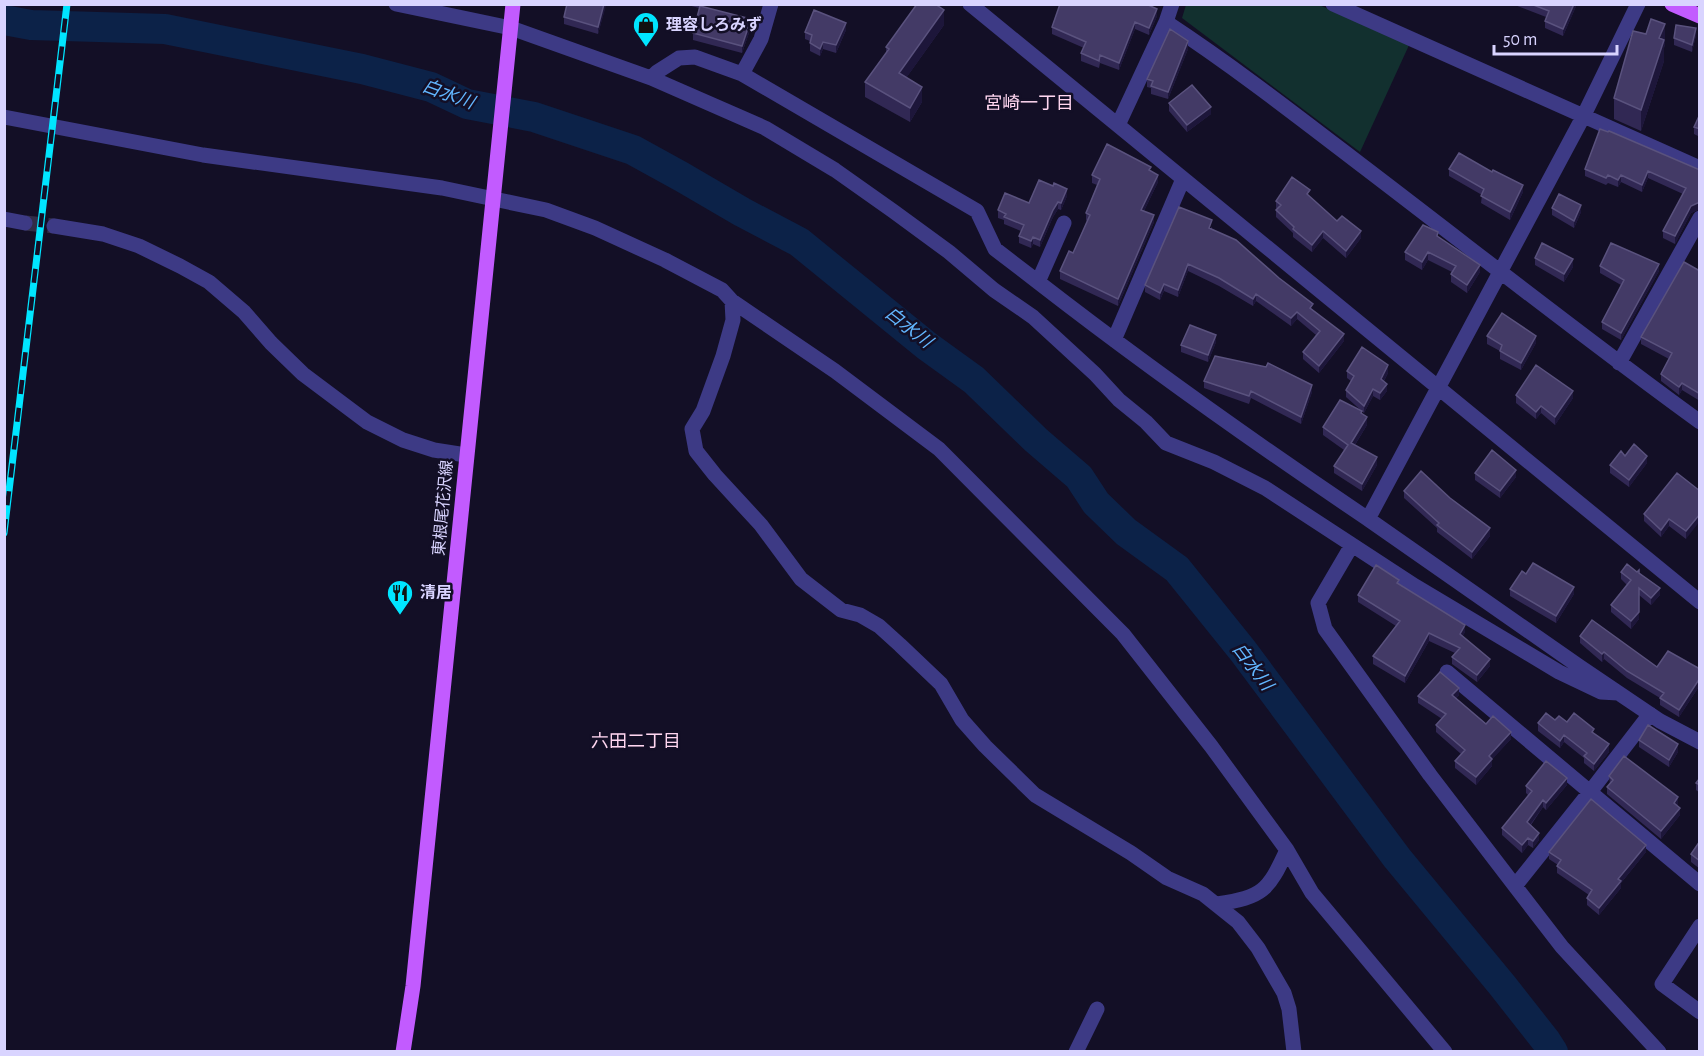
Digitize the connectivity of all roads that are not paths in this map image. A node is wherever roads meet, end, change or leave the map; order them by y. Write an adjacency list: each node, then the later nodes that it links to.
1 (396, 4): 11 (street)
2 (513, 4): 11 (main road, 東根尾花沢線)
3 (771, 4): 12 (street)
4 (970, 4): 16 (street)
5 (1172, 4): 10 (street)
6 (1333, 4): 15 (street)
7 (1638, 4): 15 (street)
8 (1672, 4): 9 (main road)
9 (1700, 16)
10 (1166, 22): 16 (street); 25 (street)
11 (510, 30): 13 (street); 19 (main road, 東根尾花沢線)
12 (742, 74): 13 (street); 26 (street)
13 (651, 78): 34 (street)
14 (4, 117): 19 (street)
15 (1583, 117): 17 (street); 25 (street)
16 (1118, 125): 18 (street)
17 (1700, 168)
18 (1183, 179): 28 (street); 30 (street)
19 (493, 195): 27 (street); 32 (main road, 東根尾花沢線)
20 (1700, 218): 29 (street)
21 (4, 219): 22 (street)
22 (25, 223)
23 (1064, 223): 26 (street)
24 (54, 226): 32 (street)
25 (1501, 272): 29 (street); 30 (street)
26 (1038, 282): 28 (street)
27 (732, 301): 41 (street); 44 (street)
28 (1114, 340): 33 (street)
29 (1619, 363): 31 (street)
30 (1437, 387): 33 (street); 35 (street)
31 (1700, 422)
32 (466, 454): 48 (main road, 東根尾花沢線)
33 (1368, 519): 37 (street)
34 (1352, 545): 37 (street); 43 (street)
35 (1700, 603)
36 (1447, 672): 40 (street)
37 (1618, 693): 38 (street)
38 (1650, 714): 39 (street); 40 (street)
39 (1700, 742)
40 (1590, 792): 42 (street); 43 (street)
41 (1287, 850): 44 (street); 51 (street)
42 (1700, 884)
43 (1515, 886): 52 (street)
44 (1217, 904): 50 (street)
45 (1700, 926): 47 (street)
46 (1097, 1009): 49 (street)
47 (1700, 1012)
48 (403, 1052)
49 (1076, 1052)
50 (1294, 1052)
51 (1445, 1052)
52 (1659, 1052)

